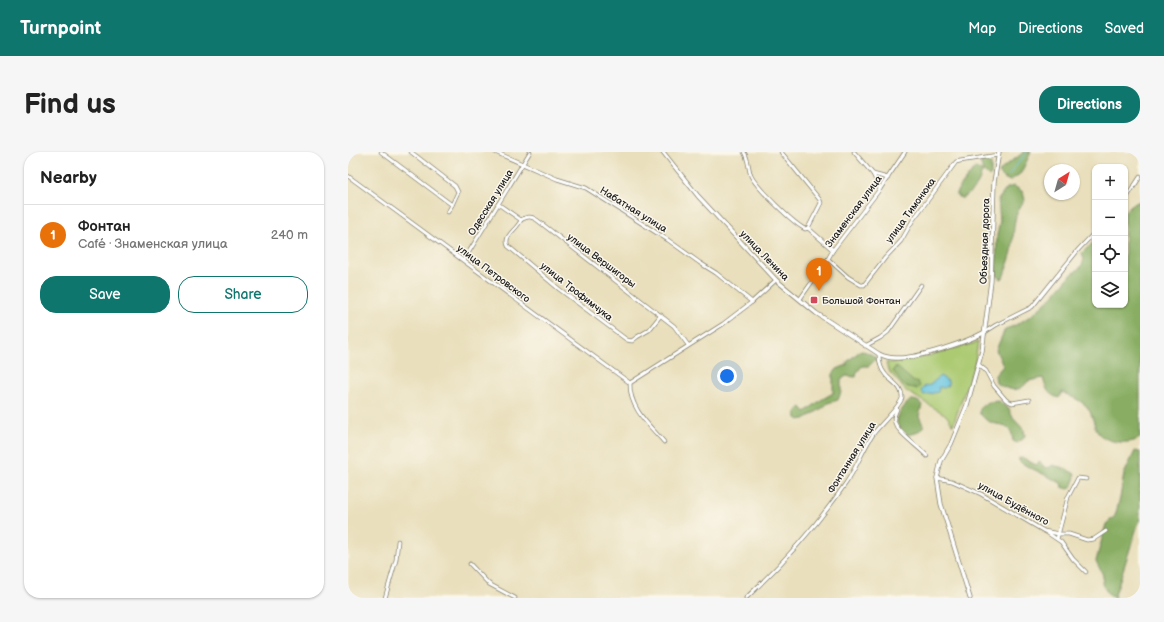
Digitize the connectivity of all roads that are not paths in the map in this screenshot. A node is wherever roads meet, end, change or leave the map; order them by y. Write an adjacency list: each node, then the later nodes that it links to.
1 (381, 152): 19 (street)
2 (411, 152): 19 (street)
3 (494, 152): 11 (street, Набатная улица)
4 (530, 152): 11 (street, Одесская улица)
5 (663, 152): 27 (street, улица Ленина)
6 (744, 152): 22 (street)
7 (781, 152): 22 (street)
8 (854, 152): 12 (street)
9 (905, 152): 15 (street, Знаменская улица)
10 (998, 154): 25 (street, улица Тимонюка); 32 (street, Объездная дорога)
11 (523, 163): 18 (street, Одесская улица); 30 (street, Набатная улица)
12 (873, 174): 15 (street); 16 (street)
13 (348, 176): 26 (street, улица Петровского)
14 (1140, 177): 17 (street)
15 (888, 178): 16 (street, Знаменская улица)
16 (880, 189): 24 (street, Знаменская улица)
17 (1128, 195)
18 (498, 204): 21 (street, улица Вершигоры); 26 (street, Одесская улица)
19 (452, 205): 20 (street)
20 (448, 212)
21 (521, 220): 31 (street, улица Вершигоры); 31 (street, улица Трофимчука)
22 (808, 228): 24 (street)
23 (1092, 235): 32 (street)
24 (833, 250): 25 (street, Знаменская улица)
25 (828, 259): 29 (street, Знаменская улица)
26 (464, 260): 37 (street, улица Петровского)
27 (776, 280): 29 (street, улица Ленина); 30 (street)
28 (921, 285): 34 (street)
29 (800, 299): 34 (street, улица Ленина)
30 (752, 302): 33 (street)
31 (661, 315): 33 (street, улица Вершигоры)
32 (985, 332): 35 (street, улица Ленина); 36 (street, Объездная дорога)
33 (688, 345): 37 (street)
34 (865, 346): 35 (street, улица Ленина)
35 (879, 354): 39 (street)
36 (979, 365): 38 (street); 44 (street, Объездная дорога)
37 (630, 383): 42 (street)
38 (1029, 400)
39 (897, 407): 40 (street, Фонтанная улица); 41 (street)
40 (890, 414): 41 (street); 55 (street, Фонтанная улица)
41 (894, 419): 43 (street)
42 (664, 442)
43 (927, 456)
44 (937, 478): 46 (street, улица Будённого); 56 (street)
45 (1086, 479): 48 (street)
46 (1044, 531): 48 (street, улица Будённого); 49 (street)
47 (1106, 531): 48 (street, улица Будённого)
48 (1059, 534): 49 (street)
49 (1057, 539): 52 (street)
50 (398, 542): 53 (street)
51 (470, 564): 54 (street)
52 (1086, 572)
53 (385, 598)
54 (515, 598)
55 (746, 598)
56 (970, 598)

